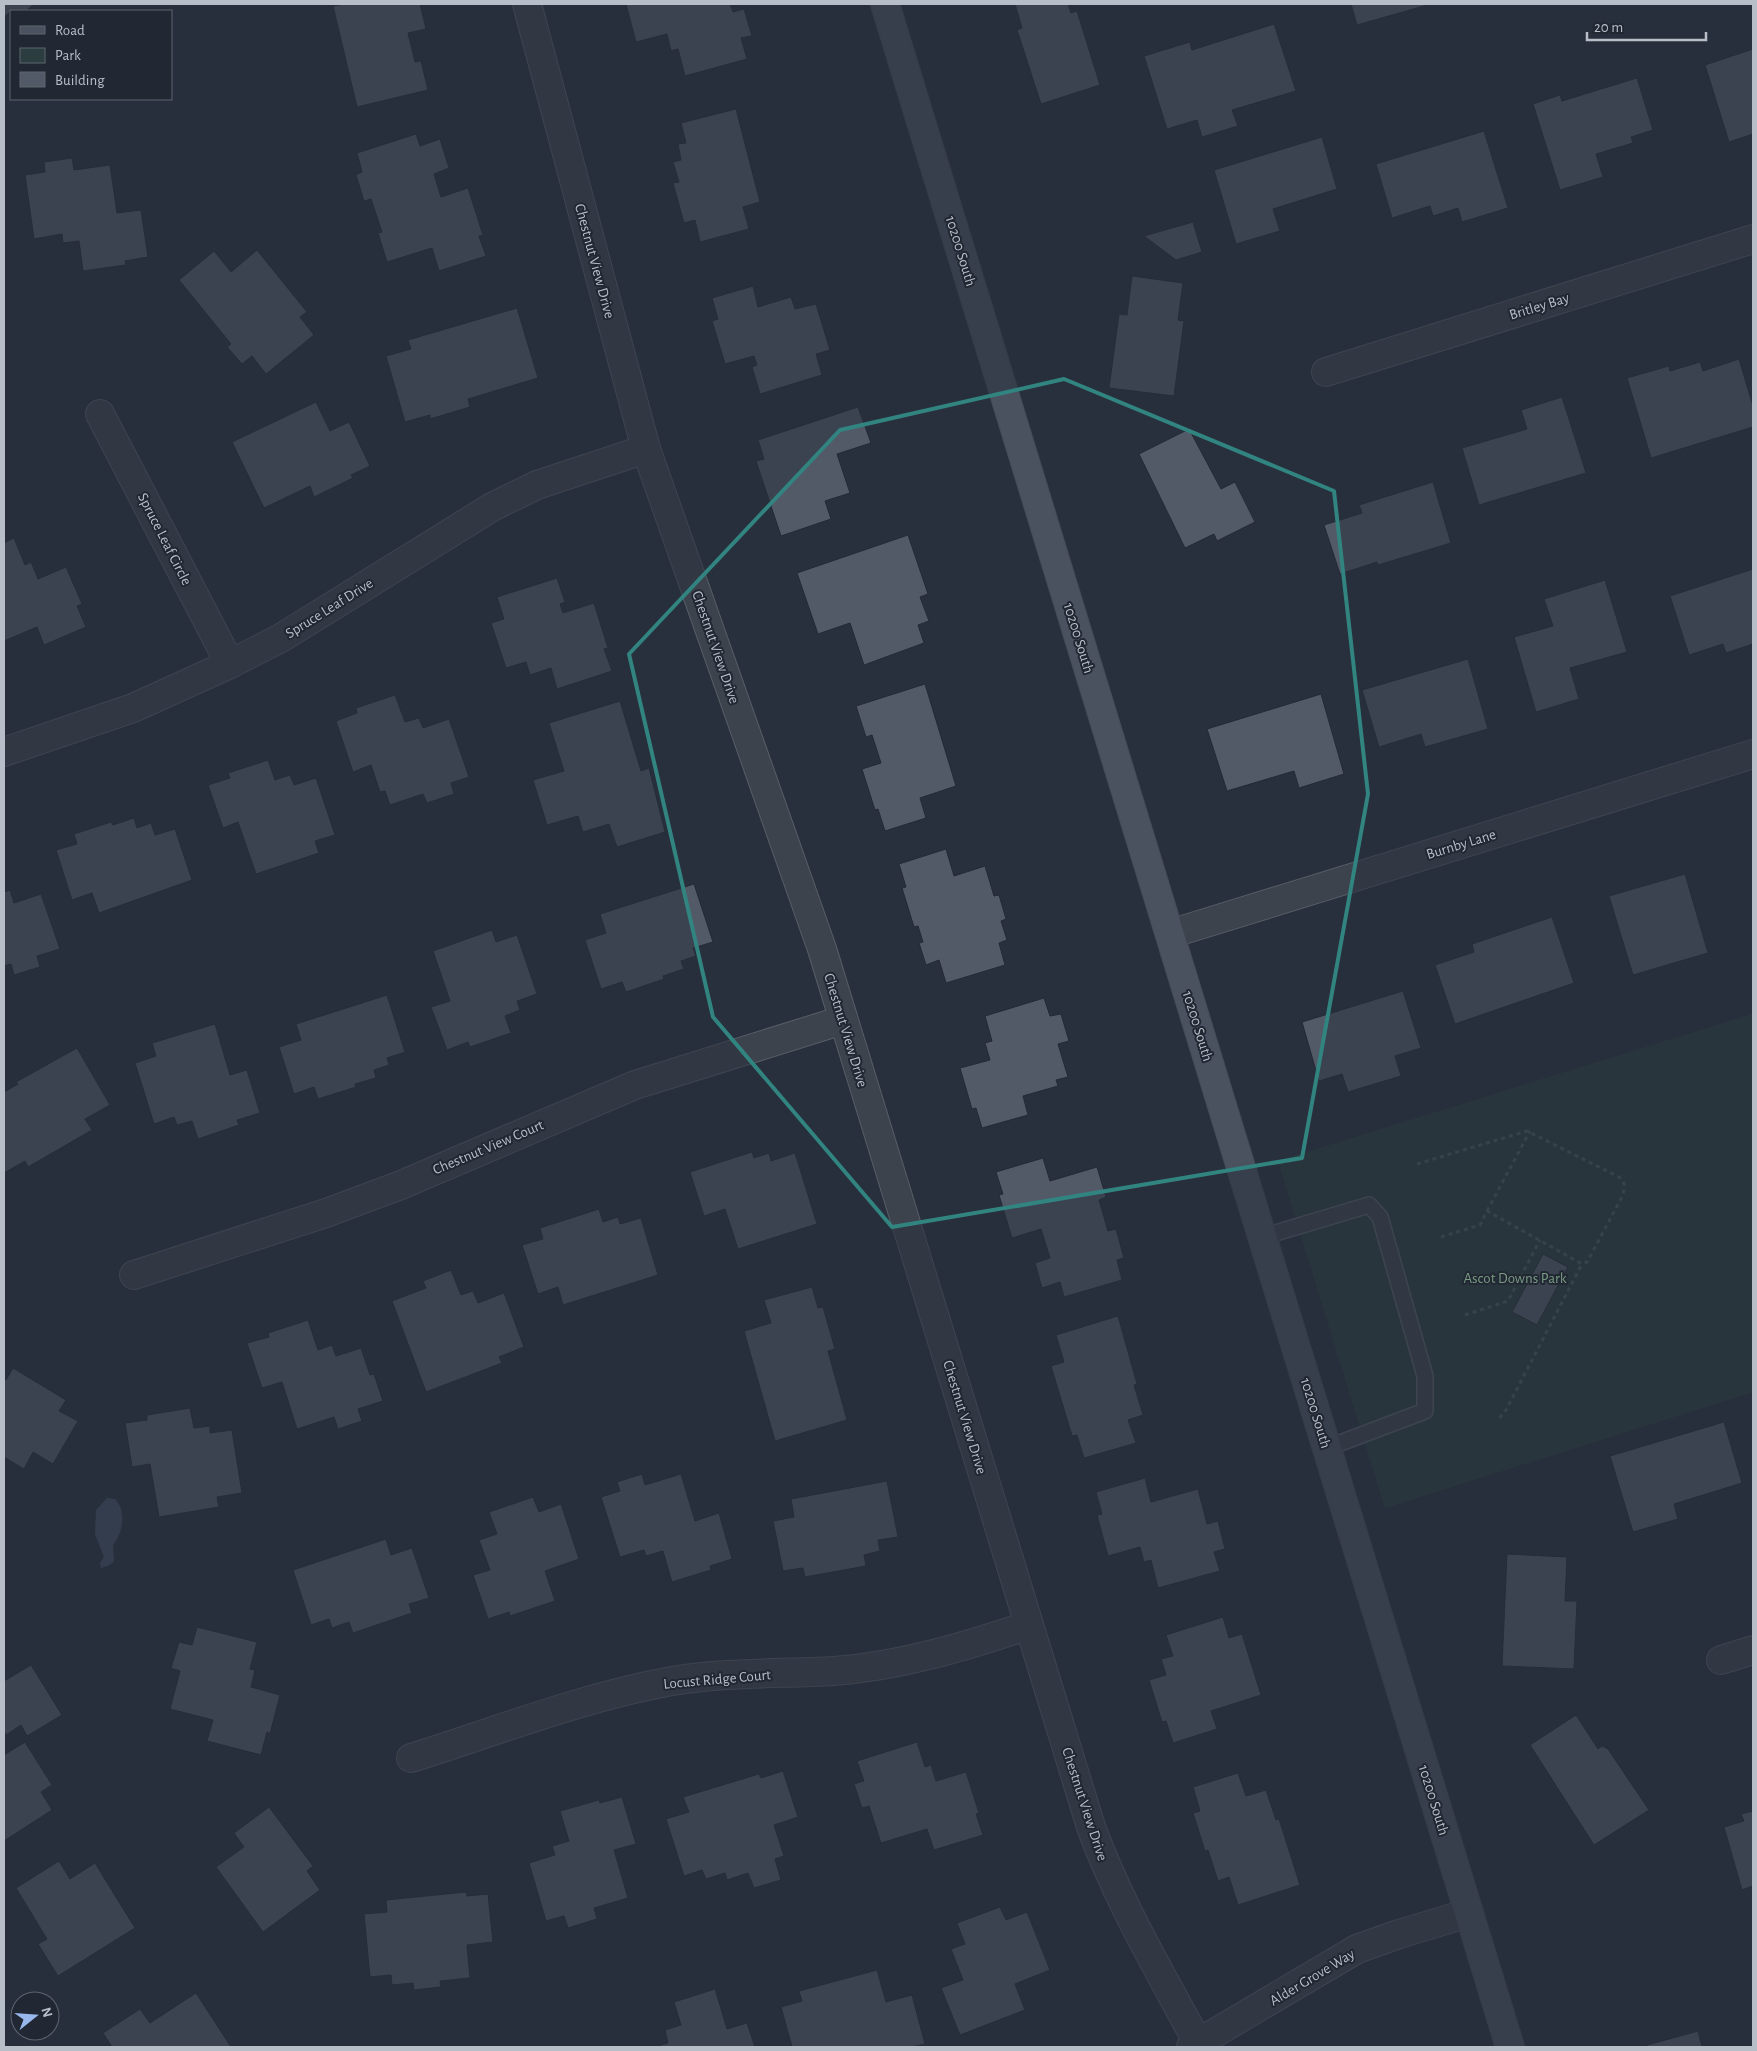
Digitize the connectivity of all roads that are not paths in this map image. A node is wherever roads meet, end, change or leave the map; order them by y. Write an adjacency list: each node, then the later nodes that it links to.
1 (527, 4): 6 (street, Chestnut View Drive)
2 (885, 4): 10 (street, 10200 South)
3 (1753, 239): 4 (street, Britley Bay)
4 (1326, 372)
5 (100, 414): 7 (street, Spruce Leaf Circle)
6 (646, 449): 7 (street, Spruce Leaf Drive); 11 (street, Chestnut View Drive)
7 (230, 664): 8 (street, Spruce Leaf Drive)
8 (4, 752)
9 (1753, 754): 10 (street, Burnby Lane)
10 (1170, 934): 12 (street, 10200 South)
11 (843, 1020): 13 (street, Chestnut View Court); 15 (street, Chestnut View Drive)
12 (1262, 1237): 14 (street, 10200 South); 14 (lane)
13 (134, 1275)
14 (1327, 1448): 19 (street, 10200 South)
15 (1029, 1625): 18 (street, Locust Ridge Court); 20 (street, Chestnut View Drive)
16 (1753, 1650): 17 (street)
17 (1721, 1660)
18 (411, 1758)
19 (1469, 1913): 20 (street, Alder Grove Way); 21 (street, 10200 South)
20 (1194, 2045)
21 (1510, 2047)

